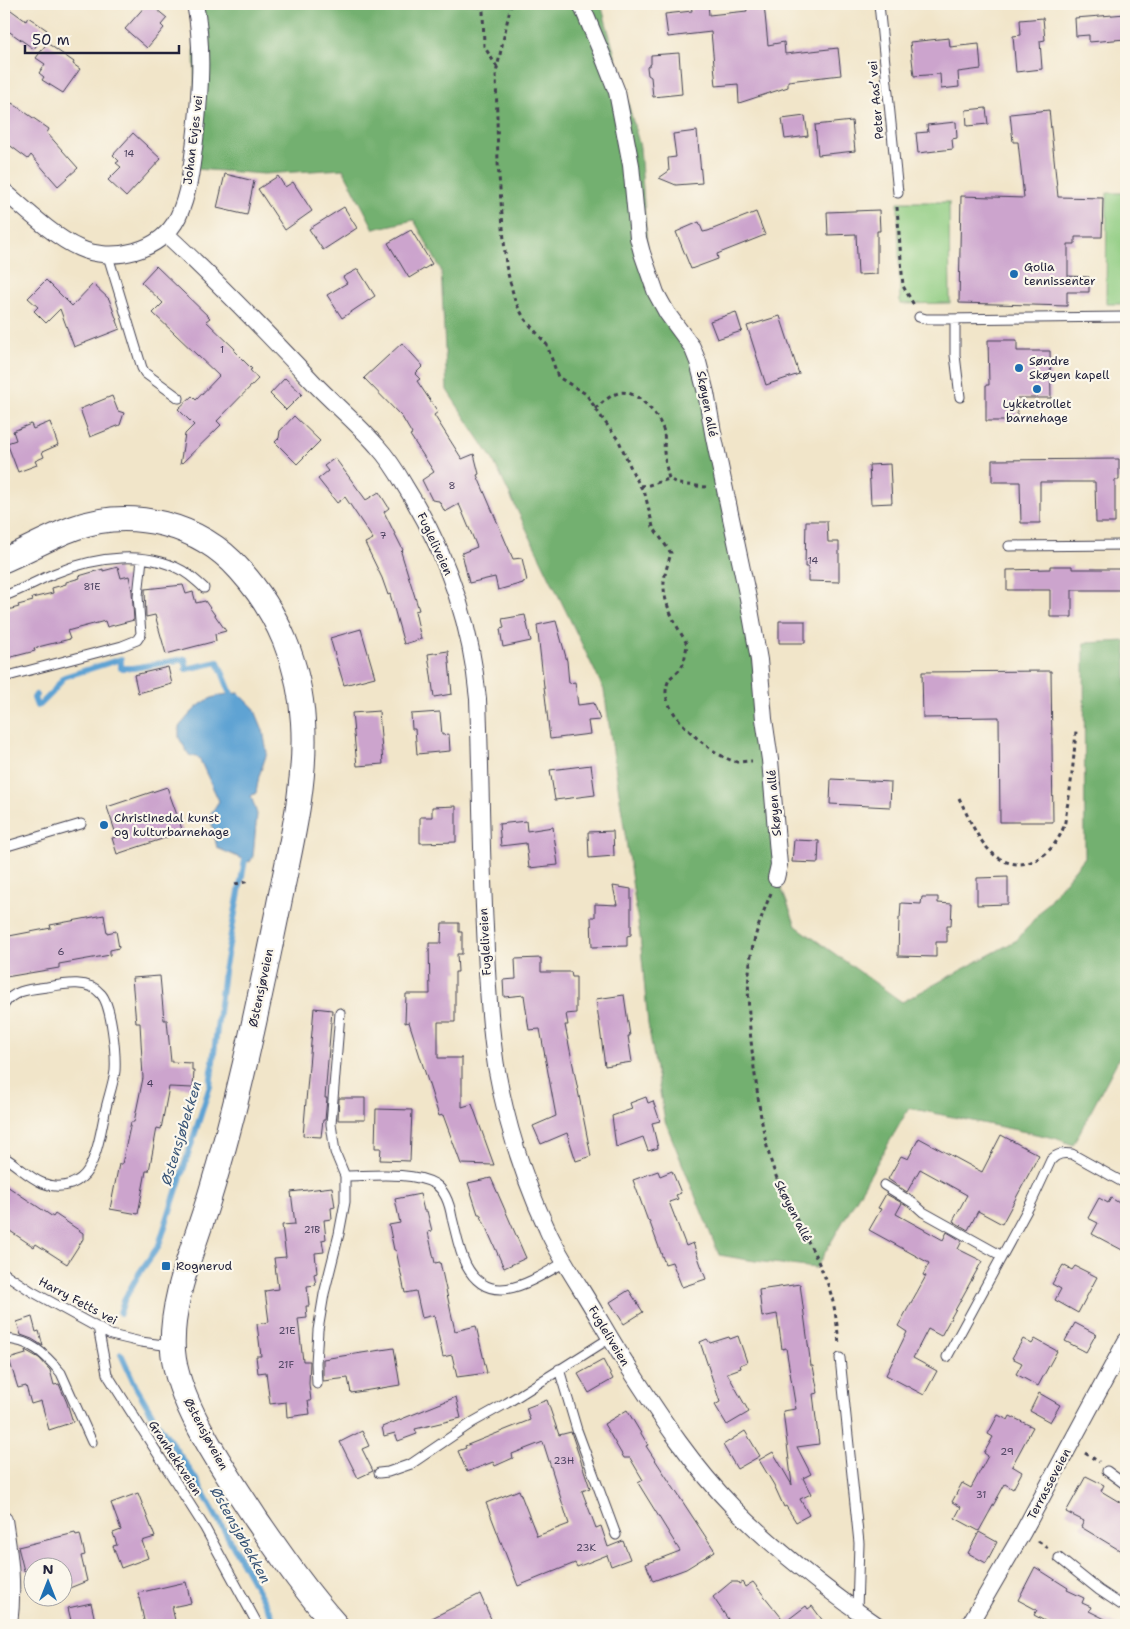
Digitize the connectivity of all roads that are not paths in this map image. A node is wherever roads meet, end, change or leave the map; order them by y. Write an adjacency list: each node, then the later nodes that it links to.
1 (195, 4): 6 (street, Johan Evjes vei)
2 (580, 4): 22 (street, Skøyen allé)
3 (879, 4): 5 (lane, Peter Aas’ vei)
4 (4, 191): 7 (street, Johan Evjes vei)
5 (898, 193)
6 (166, 234): 7 (street, Johan Evjes vei); 30 (street, Fugleliveien)
7 (108, 256): 12 (lane)
8 (919, 317): 10 (lane)
9 (1126, 317): 10 (lane)
10 (955, 319): 11 (lane)
11 (960, 397)
12 (179, 398)
13 (1126, 545): 14 (lane)
14 (1009, 546)
15 (142, 559): 17 (lane); 18 (lane); 19 (lane)
16 (4, 560): 36 (main road, Østensjøveien)
17 (204, 588)
18 (4, 596)
19 (4, 677)
20 (81, 824): 21 (lane)
21 (4, 847)
22 (776, 878)
23 (4, 1005): 25 (lane)
24 (340, 1013): 26 (lane)
25 (4, 1158)
26 (345, 1176): 30 (lane); 40 (lane)
27 (1126, 1184): 29 (lane)
28 (884, 1185): 29 (lane)
29 (1002, 1256): 37 (lane)
30 (565, 1262): 34 (street, Fugleliveien)
31 (4, 1273): 32 (lane, Harry Fetts vei)
32 (98, 1327): 36 (lane, Harry Fetts vei); 51 (lane, Granhekkveien)
33 (4, 1338): 41 (lane)
34 (610, 1338): 39 (lane); 49 (street, Fugleliveien)
35 (1126, 1341): 54 (street, Terrasseveien)
36 (173, 1347): 52 (main road, Østensjøveien)
37 (947, 1357)
38 (840, 1358): 49 (lane)
39 (559, 1369): 43 (lane); 46 (lane)
40 (317, 1384)
41 (92, 1442)
42 (1107, 1471): 44 (lane)
43 (379, 1473)
44 (1126, 1485)
45 (4, 1520): 50 (street)
46 (616, 1535)
47 (1059, 1558): 48 (lane)
48 (1126, 1608)
49 (858, 1611): 53 (street, Fugleliveien)
50 (9, 1625)
51 (258, 1625)
52 (336, 1625)
53 (877, 1625)
54 (969, 1625)

